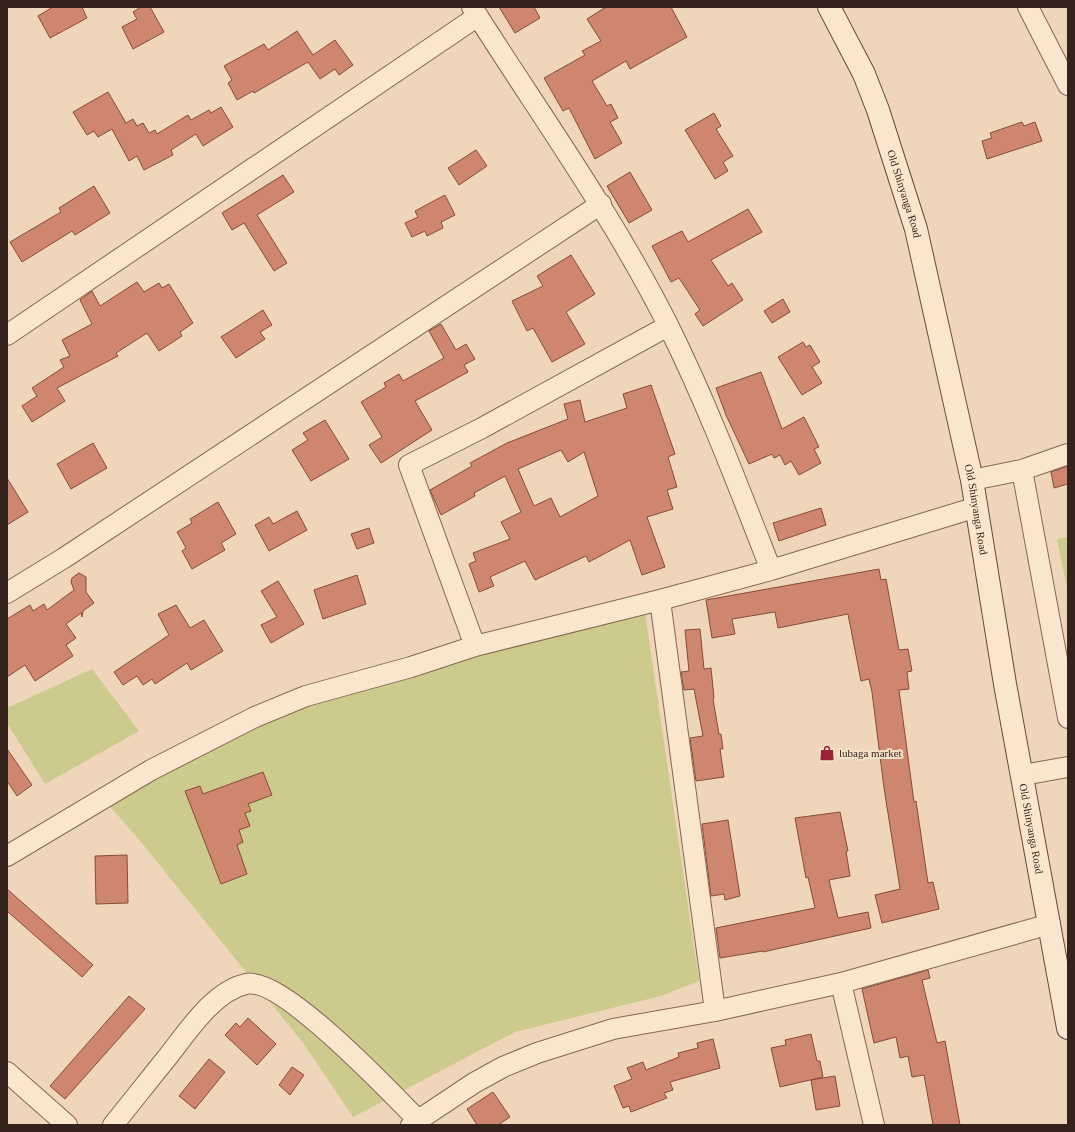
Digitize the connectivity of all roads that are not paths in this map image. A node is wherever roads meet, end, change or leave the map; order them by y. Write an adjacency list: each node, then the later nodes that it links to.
1 (830, 7): 10 (main road, Old Shinyanga Road)
2 (1028, 7): 4 (street)
3 (475, 12): 5 (street); 7 (street)
4 (1068, 85)
5 (601, 204): 6 (street); 13 (street)
6 (668, 326): 12 (street); 15 (street)
7 (7, 335)
8 (1068, 454): 9 (street)
9 (1022, 470): 10 (street); 16 (street)
10 (972, 480): 11 (main road, Old Shinyanga Road)
11 (977, 507): 12 (street); 18 (main road, Old Shinyanga Road)
12 (771, 570): 14 (street)
13 (7, 592)
14 (660, 600): 15 (street); 22 (street)
15 (475, 646): 19 (street)
16 (1068, 718)
17 (1068, 768): 18 (street)
18 (1023, 775): 20 (main road, Old Shinyanga Road)
19 (7, 856)
20 (1050, 924): 21 (street); 23 (main road, Old Shinyanga Road)
21 (841, 983): 22 (street); 28 (street)
22 (715, 1011): 25 (street)
23 (1068, 1028)
24 (7, 1072): 26 (street)
25 (415, 1123): 27 (street)
26 (68, 1125)
27 (113, 1125)
28 (874, 1125)

